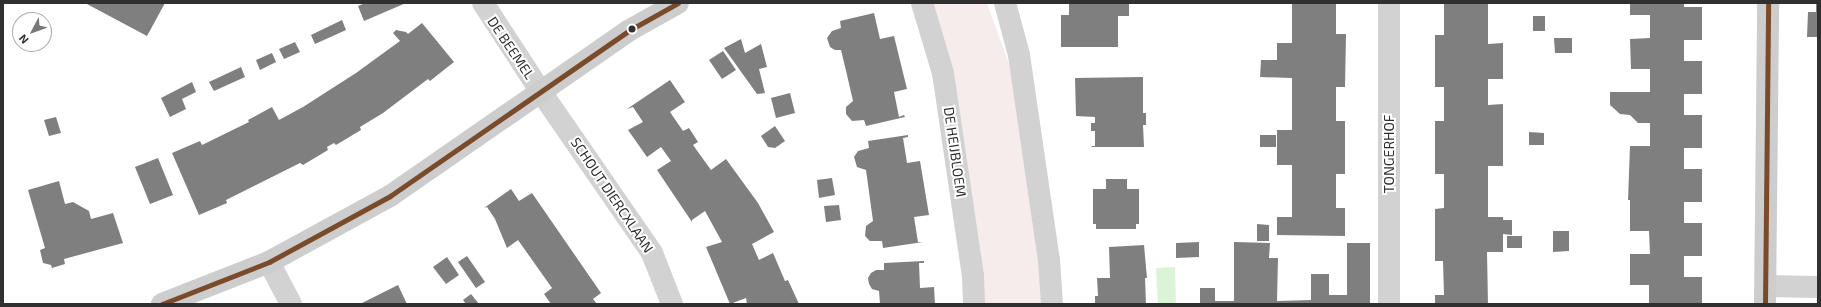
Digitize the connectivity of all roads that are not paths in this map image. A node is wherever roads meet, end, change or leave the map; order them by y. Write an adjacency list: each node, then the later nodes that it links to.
1 (482, 3): 7 (street, DE BEEMEL)
2 (678, 3): 7 (street)
3 (922, 3): 14 (street, DE HEIJBLOEM)
4 (1005, 3): 15 (street)
5 (1389, 3): 16 (street, TONGERHOF)
6 (1768, 3): 10 (street)
7 (541, 92): 8 (street); 13 (street, SCHOUT DIERCXLAAN)
8 (269, 262): 11 (street); 12 (street)
9 (1818, 287): 10 (street)
10 (1766, 295)
11 (162, 304)
12 (291, 304)
13 (672, 304)
14 (974, 304)
15 (1052, 304)
16 (1389, 304)

